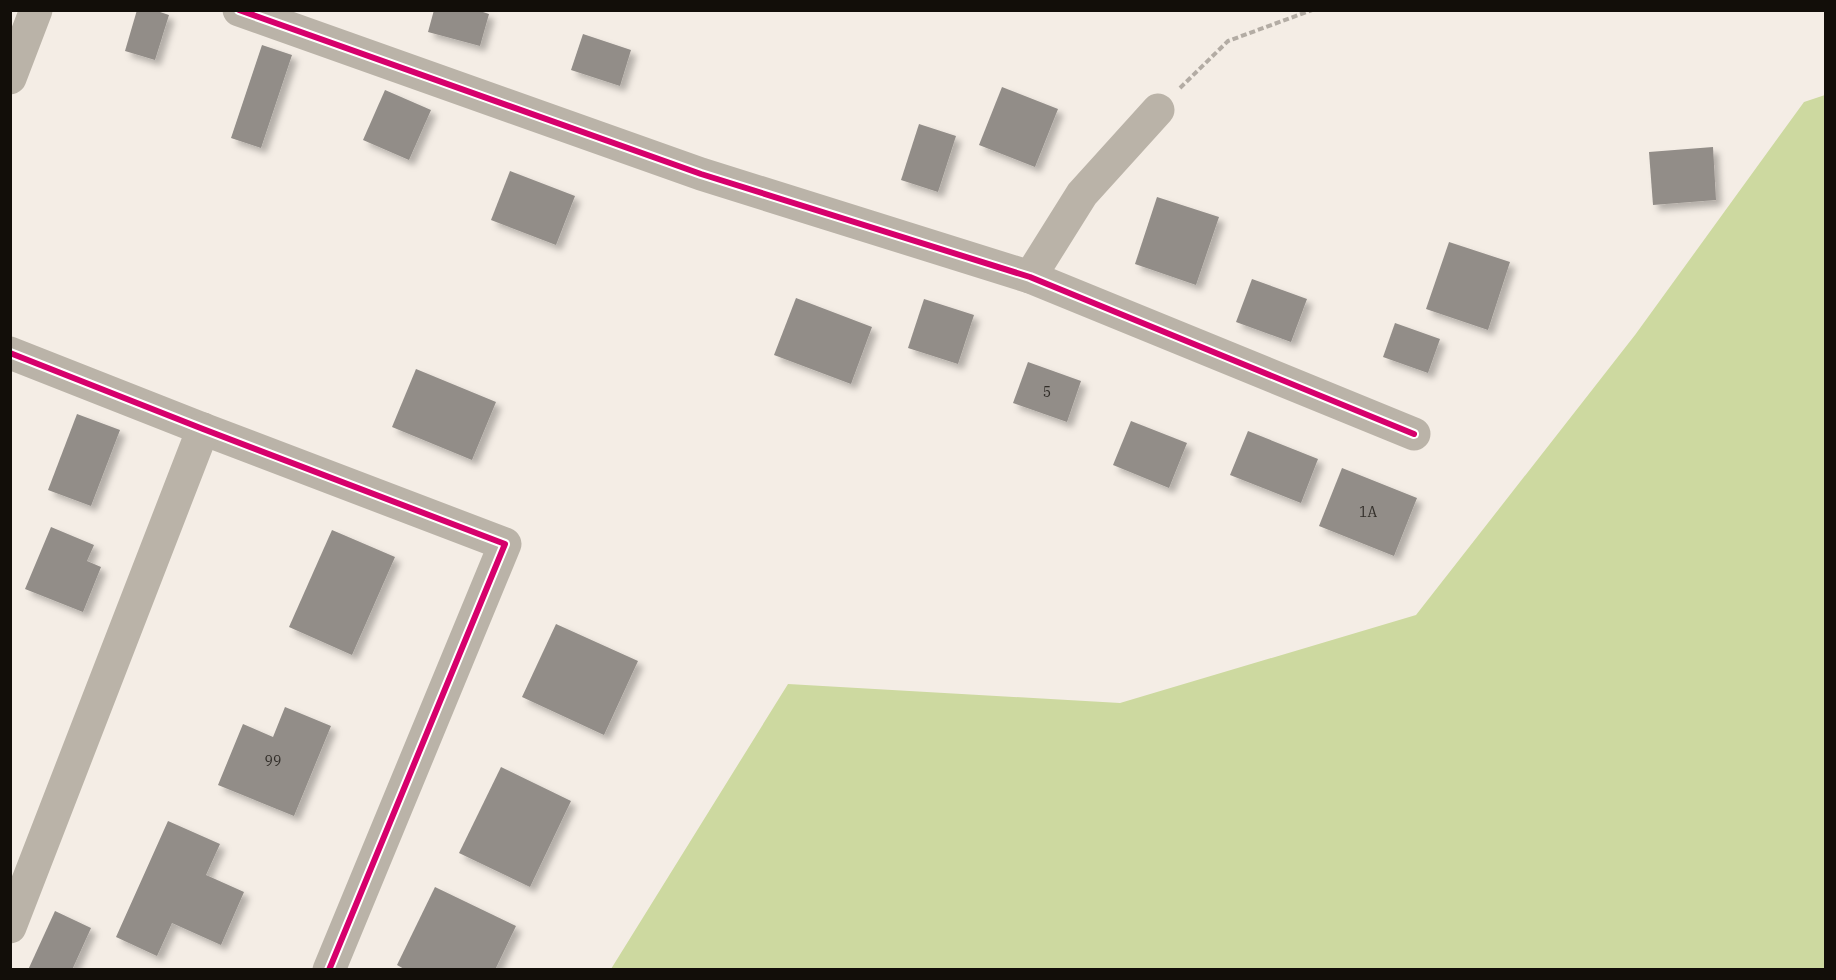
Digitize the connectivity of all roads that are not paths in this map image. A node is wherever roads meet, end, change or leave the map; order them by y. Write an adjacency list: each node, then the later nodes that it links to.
1 (36, 10): 3 (street)
2 (239, 10): 5 (street)
3 (10, 78)
4 (1158, 110): 5 (street)
5 (1030, 277): 8 (street)
6 (10, 353): 7 (street)
7 (202, 429): 9 (street); 10 (street)
8 (1414, 434)
9 (10, 927)
10 (329, 969)

